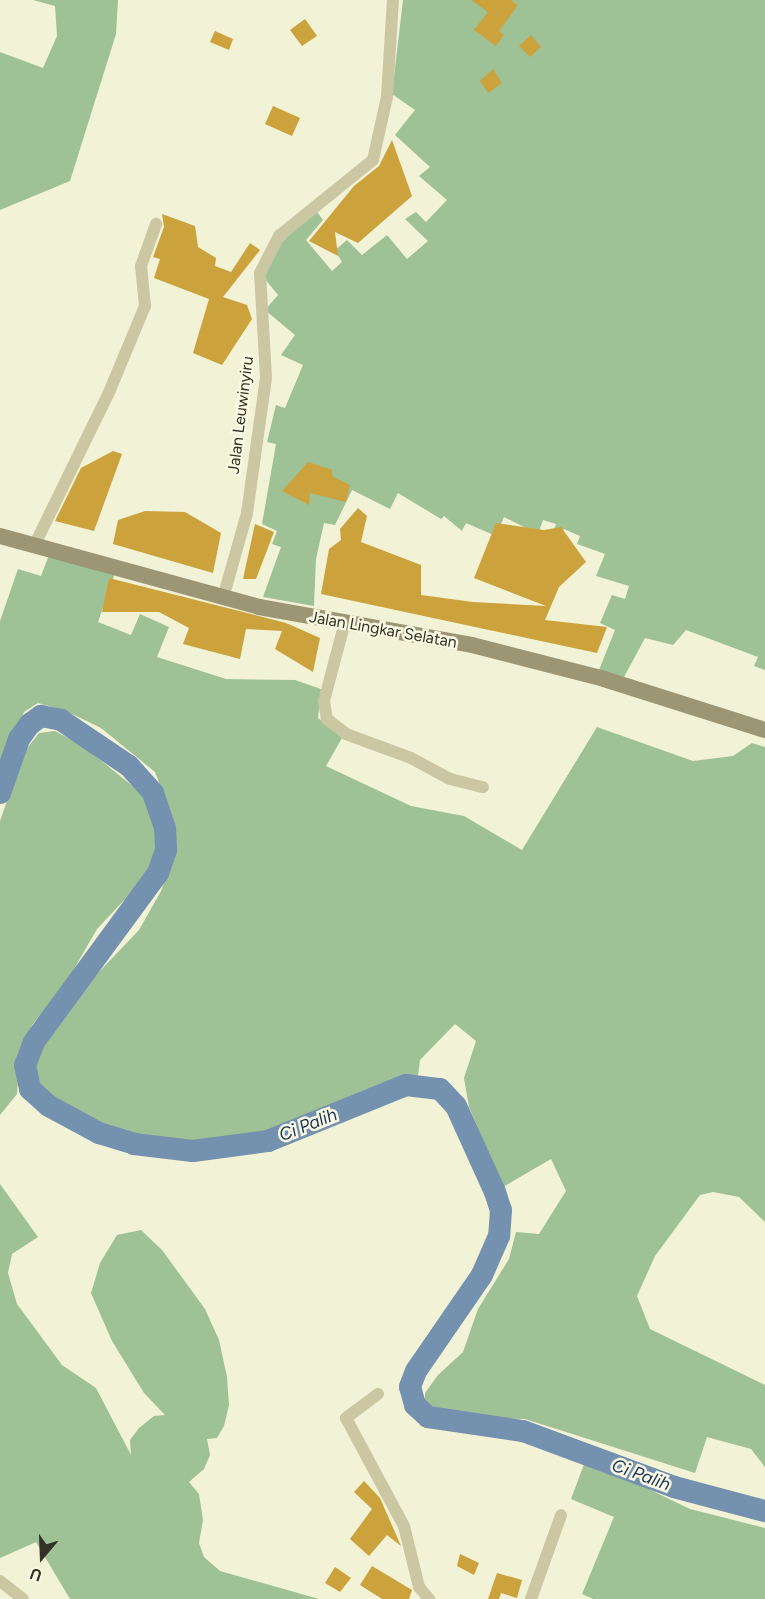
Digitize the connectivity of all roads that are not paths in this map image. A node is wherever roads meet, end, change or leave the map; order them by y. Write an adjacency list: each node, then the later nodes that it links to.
1 (393, 0): 5 (street, Jalan Leuwinyiru)
2 (156, 224): 4 (street)
3 (0, 536): 4 (street, Jalan Lingkar Selatan)
4 (36, 542): 5 (street, Jalan Lingkar Selatan)
5 (223, 598): 6 (street, Jalan Lingkar Selatan)
6 (345, 622): 7 (street, Jalan Lingkar Selatan); 8 (street)
7 (765, 730)
8 (483, 787)
9 (378, 1394): 13 (street)
10 (561, 1515): 14 (street)
11 (0, 1581): 12 (street)
12 (23, 1599)
13 (429, 1599)
14 (531, 1599)

